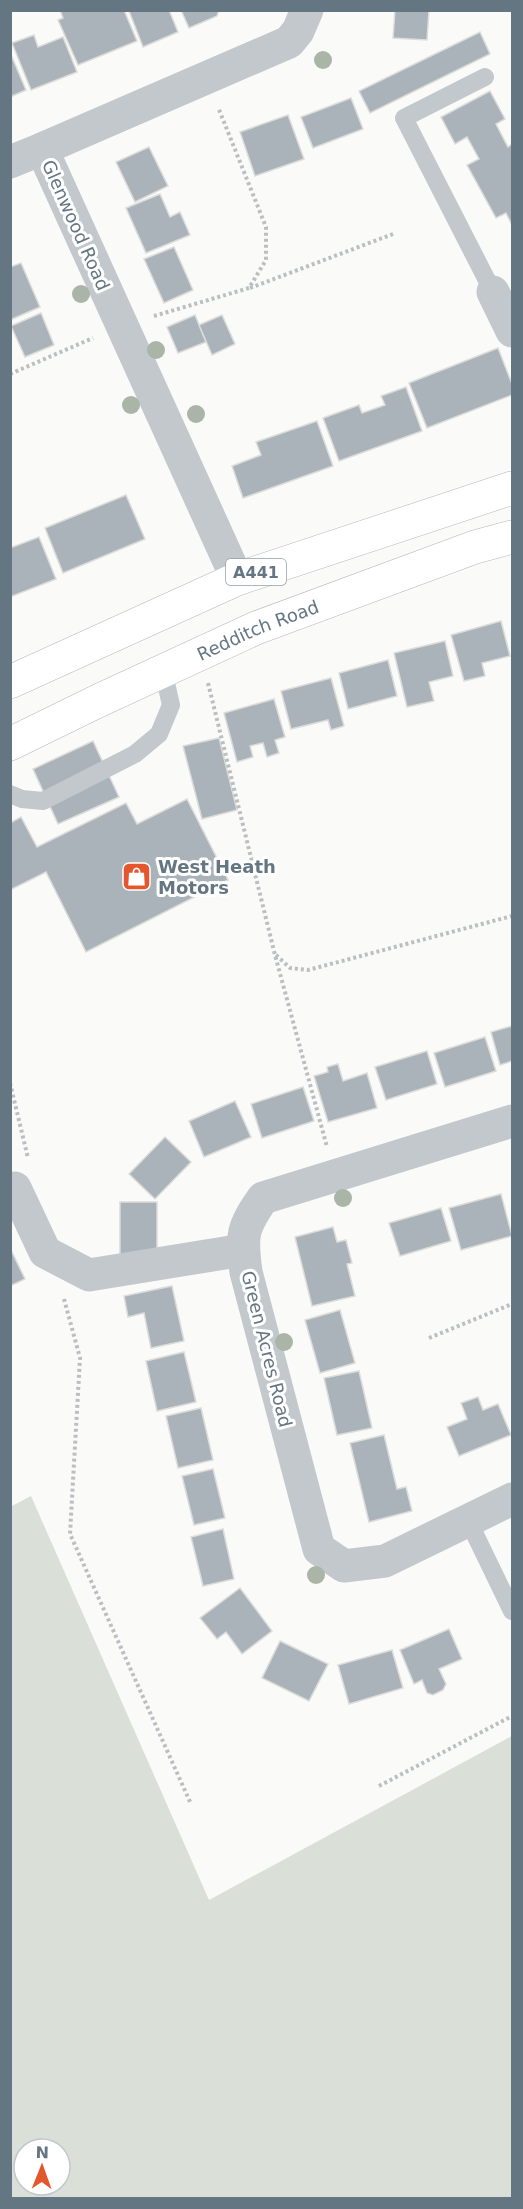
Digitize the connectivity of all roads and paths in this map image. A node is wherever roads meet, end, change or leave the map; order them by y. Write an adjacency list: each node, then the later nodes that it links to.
1 (307, 10): 3 (street, Glenwood Road)
2 (484, 77): 8 (lane)
3 (206, 78): 4 (street, Glenwood Road); 7 (path)
4 (42, 149): 5 (street); 9 (street, Glenwood Road)
5 (10, 162)
6 (393, 234): 7 (path)
7 (249, 288): 9 (path)
8 (506, 312)
9 (122, 325): 10 (path); 13 (street, Glenwood Road)
10 (10, 374)
11 (513, 488): 13 (highway, A441)
12 (513, 537): 15 (highway, Redditch Road)
13 (237, 579): 14 (highway, A441); 15 (highway)
14 (142, 623): 17 (highway); 18 (highway, A441)
15 (256, 627): 16 (highway, Redditch Road)
16 (200, 653): 17 (highway, Redditch Road); 22 (path)
17 (163, 670): 19 (highway, Redditch Road); 20 (lane)
18 (10, 682)
19 (10, 744)
20 (10, 794)
21 (513, 916): 22 (path)
22 (275, 955): 26 (path)
23 (10, 1083): 25 (path)
24 (513, 1120): 26 (street, Green Acres Road)
25 (30, 1163)
26 (334, 1175): 28 (street, Green Acres Road)
27 (10, 1190): 29 (street)
28 (243, 1250): 29 (street); 33 (street, Green Acres Road)
29 (52, 1256): 37 (path)
30 (513, 1304): 31 (path)
31 (429, 1338)
32 (513, 1499): 33 (street, Green Acres Road)
33 (468, 1520): 34 (lane)
34 (513, 1611)
35 (513, 1716): 36 (path)
36 (379, 1786)
37 (191, 1804)

